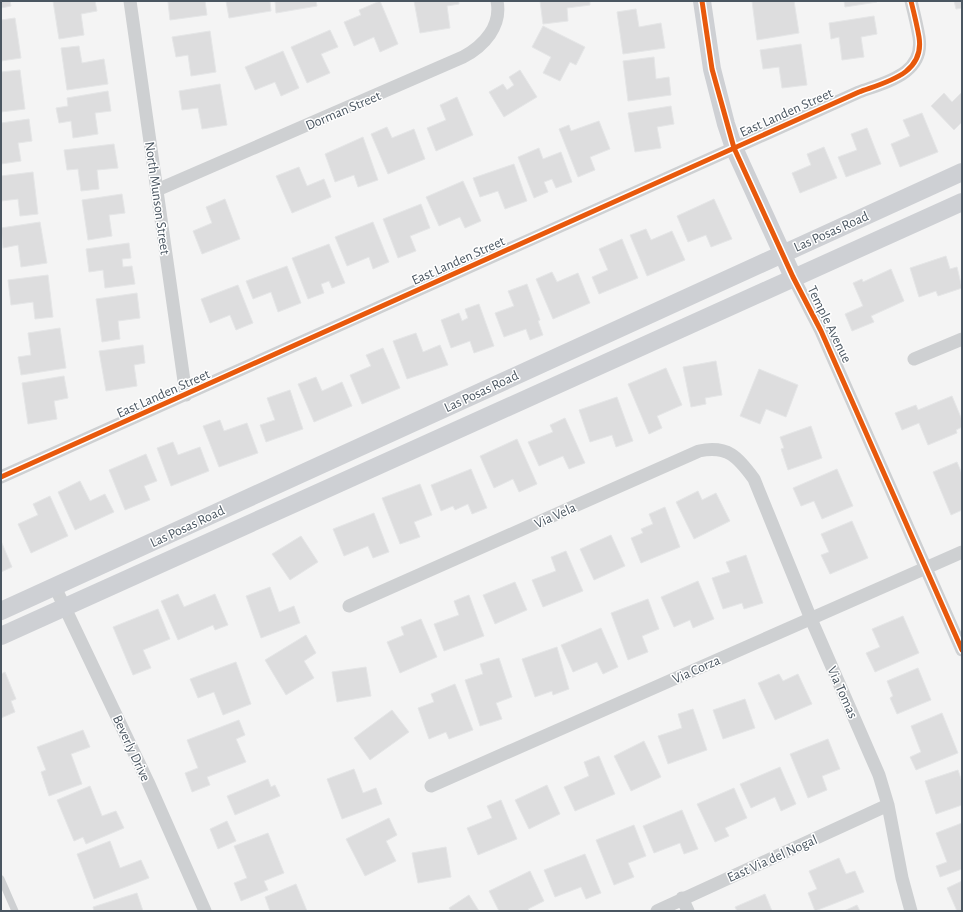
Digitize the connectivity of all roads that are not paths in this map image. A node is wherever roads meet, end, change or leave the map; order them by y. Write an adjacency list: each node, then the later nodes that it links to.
1 (130, 1): 7 (street, North Munson Street)
2 (497, 1): 7 (street, Dorman Street)
3 (702, 1): 5 (main road, Temple Avenue)
4 (911, 1): 5 (street, East Landen Street)
5 (734, 148): 9 (main road, Temple Avenue); 13 (street, East Landen Street)
6 (962, 172): 9 (main road, Las Posas Road)
7 (157, 190): 13 (street, North Munson Street)
8 (962, 202): 10 (main road, Las Posas Road)
9 (782, 253): 10 (main road, Temple Avenue); 18 (main road, Las Posas Road)
10 (793, 277): 17 (street, Temple Avenue); 20 (main road, Las Posas Road)
11 (962, 338): 12 (street)
12 (914, 359)
13 (186, 395): 14 (street, East Landen Street)
14 (1, 477)
15 (754, 479): 19 (street, Via Vela); 22 (street, Via Tomas)
16 (962, 552): 17 (street, Via Corza)
17 (925, 569): 22 (street, Via Corza); 24 (street, Temple Avenue)
18 (55, 587): 20 (street, Beverly Drive); 21 (main road, Las Posas Road)
19 (349, 606)
20 (65, 608): 23 (main road, Las Posas Road); 30 (street, Beverly Drive)
21 (1, 611)
22 (811, 619): 25 (street, Via Corza); 26 (street, Via Tomas)
23 (1, 636)
24 (962, 650)
25 (431, 786)
26 (888, 805): 28 (street, East Via del Nogal); 33 (street, Via Tomas)
27 (1, 879): 29 (lane)
28 (682, 898): 31 (street, East Via del Nogal); 32 (street)
29 (15, 911)
30 (205, 911)
31 (657, 911)
32 (688, 911)
33 (911, 911)

